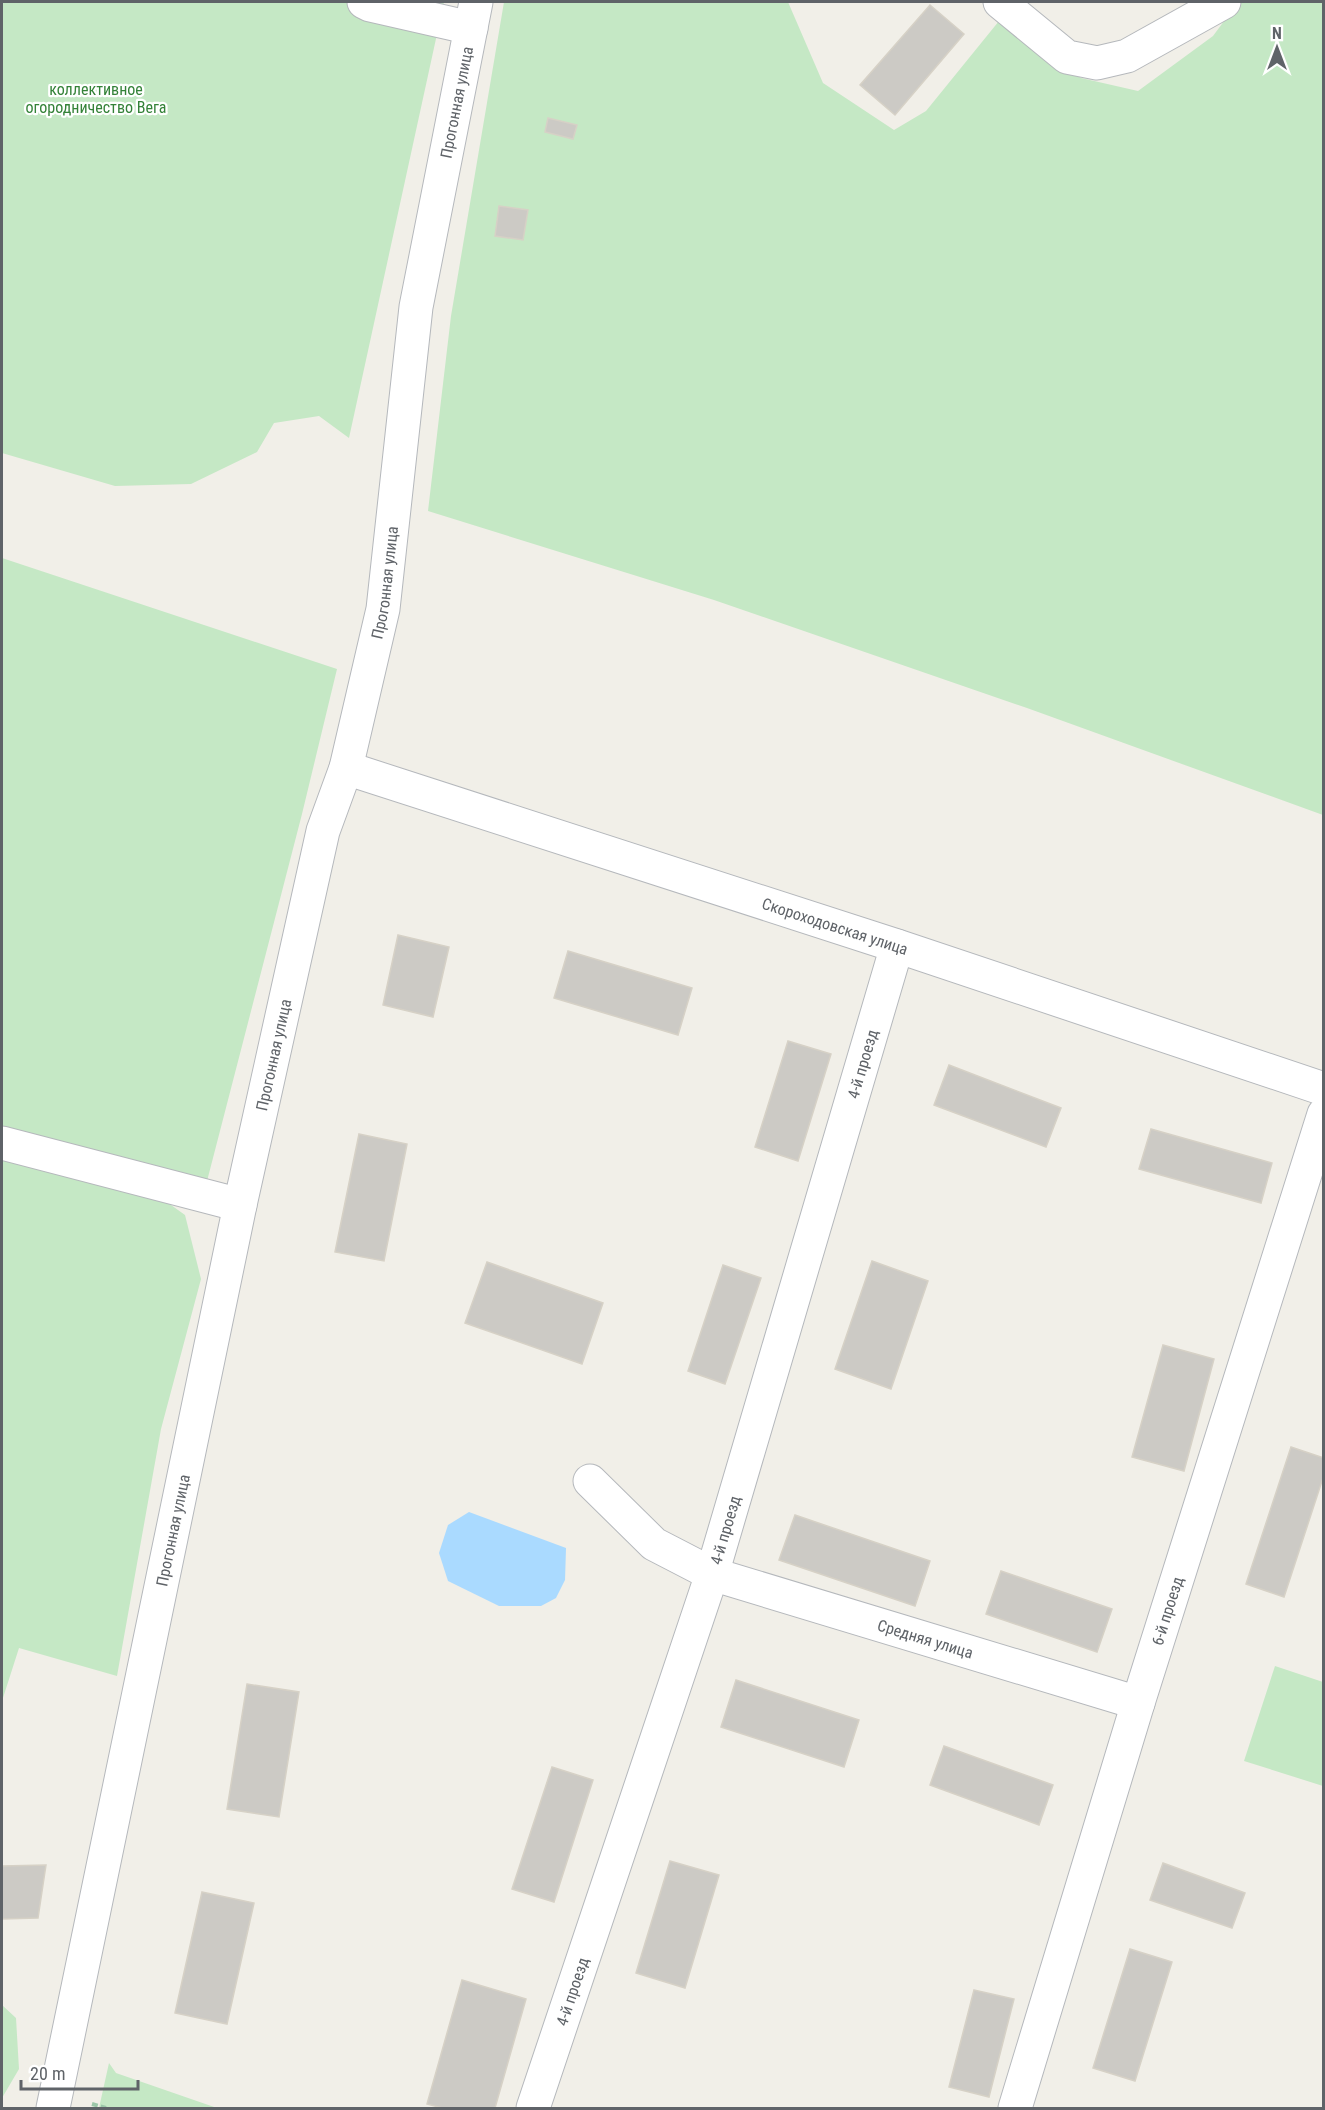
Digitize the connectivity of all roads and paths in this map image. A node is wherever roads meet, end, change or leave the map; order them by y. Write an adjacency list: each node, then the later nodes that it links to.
1 (364, 2): 4 (street)
2 (1000, 2): 3 (street)
3 (1224, 2)
4 (474, 14): 5 (street, Прогонная улица)
5 (346, 768): 6 (street, Скороходовская улица); 10 (street, Прогонная улица)
6 (897, 946): 7 (street, Скороходовская улица); 12 (street, 4-й проезд)
7 (1323, 1089)
8 (1323, 1114): 13 (street, 6-й проезд)
9 (2, 1143): 10 (street)
10 (240, 1205): 14 (street, Прогонная улица)
11 (590, 1481): 12 (street, Средняя улица)
12 (711, 1574): 13 (street, Средняя улица); 15 (street, 4-й проезд)
13 (1138, 1703): 16 (street, 6-й проезд)
14 (53, 2109)
15 (533, 2109)
16 (1016, 2109)

